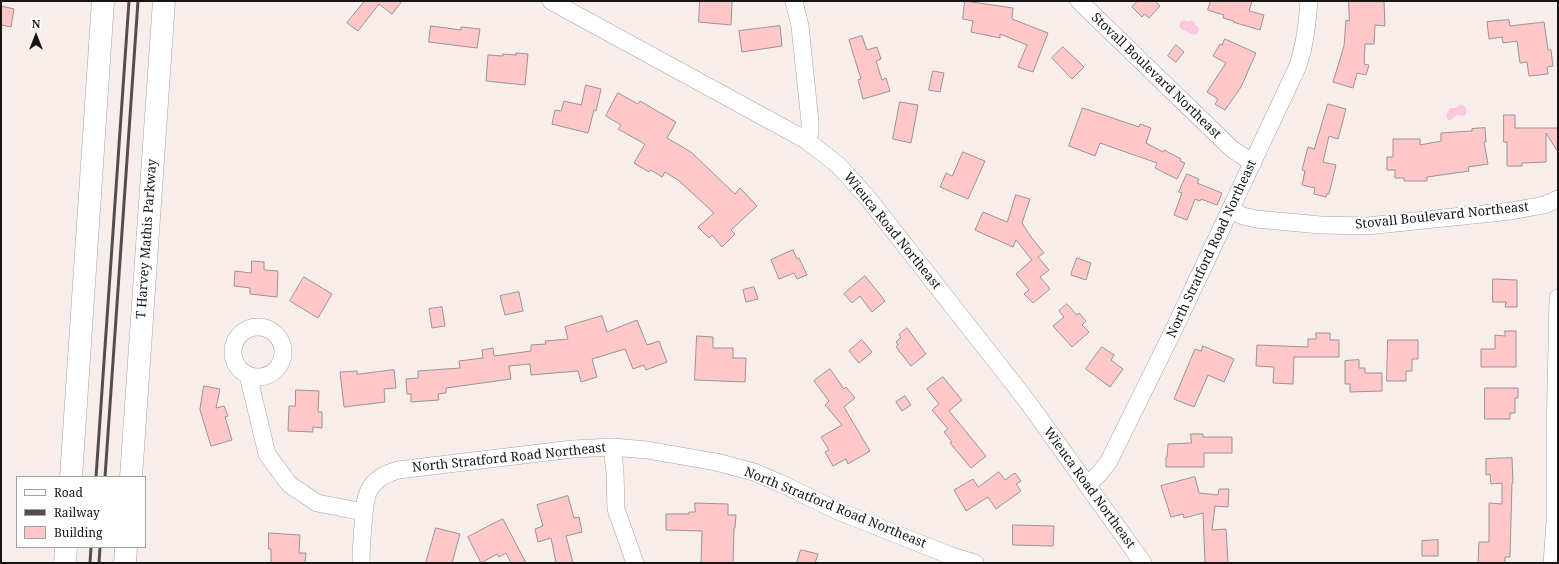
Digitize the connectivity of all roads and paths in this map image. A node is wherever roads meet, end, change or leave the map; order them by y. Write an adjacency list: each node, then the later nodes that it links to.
1 (103, 1): 14 (highway)
2 (164, 1): 15 (highway, T Harvey Mathis Parkway)
3 (794, 1): 7 (street)
4 (1079, 1): 8 (street, Stovall Boulevard Northeast)
5 (1309, 1): 8 (street, North Stratford Road Northeast)
6 (553, 2): 7 (street, Wieuca Road Northeast)
7 (806, 140): 16 (street, Wieuca Road Northeast)
8 (1253, 163): 10 (street, North Stratford Road Northeast)
9 (1558, 199): 10 (street, Stovall Boulevard Northeast)
10 (1231, 210): 16 (street, North Stratford Road Northeast)
11 (1558, 298): 26 (street)
12 (248, 375): 17 (street)
13 (612, 447): 17 (street, North Stratford Road Northeast); 23 (street); 24 (street, North Stratford Road Northeast)
14 (71, 476)
15 (131, 476)
16 (1087, 484): 25 (street, Wieuca Road Northeast)
17 (364, 512): 22 (street, North Stratford Road Northeast)
18 (66, 548): 20 (highway)
19 (126, 548): 21 (highway)
20 (65, 563)
21 (125, 563)
22 (361, 563)
23 (635, 563)
24 (975, 563)
25 (1143, 563)
26 (1552, 563)

